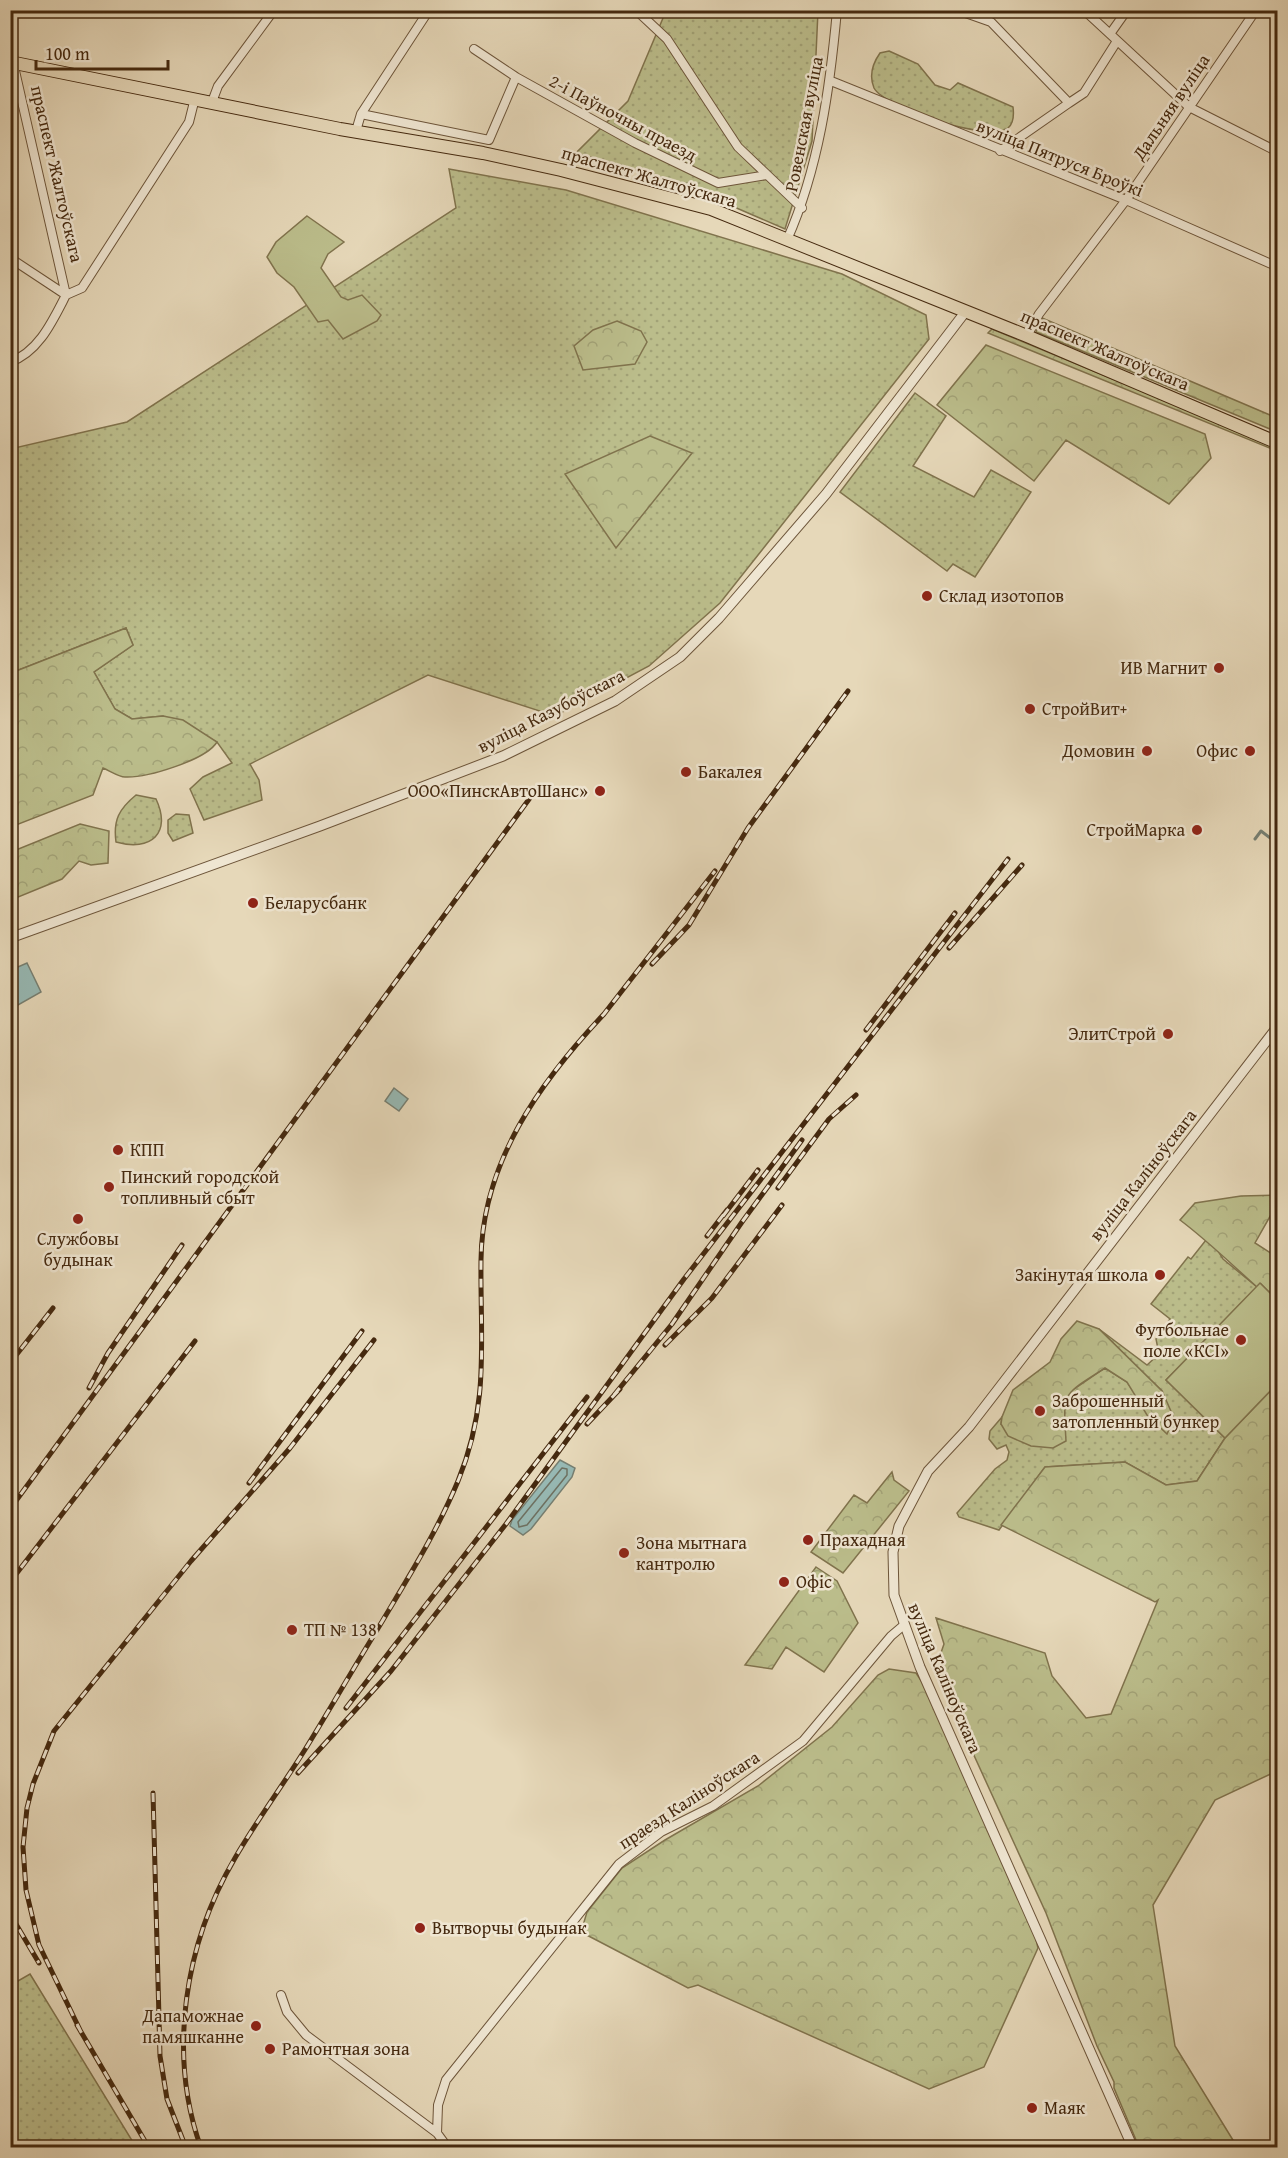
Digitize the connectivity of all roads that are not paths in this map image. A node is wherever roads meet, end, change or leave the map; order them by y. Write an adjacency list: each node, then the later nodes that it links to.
1 (429, 10): 18 (street)
2 (636, 10): 22 (street)
3 (837, 10): 13 (street, Ровенская вуліца)
4 (957, 10): 16 (street)
5 (1084, 10): 9 (street)
6 (1127, 10): 9 (street)
7 (1256, 10): 17 (street, Дальняя вуліца)
8 (270, 12): 15 (street)
9 (1113, 37): 16 (street); 17 (street)
10 (474, 49): 12 (street, 2-і Паўночны праезд)
11 (12, 62): 14 (main road, праспект Жалтоўскага); 28 (street, праспект Жалтоўскага)
12 (516, 77): 18 (street); 22 (street, 2-і Паўночны праезд)
13 (831, 81): 20 (street, вуліца Пятруся Броўкі); 24 (street, Ровенская вуліца)
14 (195, 98): 15 (main road, праспект Жалтоўскага); 28 (street)
15 (212, 102): 19 (main road, праспект Жалтоўскага)
16 (1069, 104): 20 (street)
17 (1189, 107): 21 (street); 23 (street, Дальняя вуліца)
18 (361, 114): 19 (street)
19 (356, 131): 25 (main road, праспект Жалтоўскага)
20 (1000, 151): 23 (street, вуліца Пятруся Броўкі)
21 (1278, 152)
22 (767, 175): 24 (street)
23 (1126, 200): 27 (street, вуліца Пятруся Броўкі); 30 (street, Дальняя вуліца)
24 (802, 207): 25 (street, Ровенская вуліца)
25 (787, 240): 29 (main road, праспект Жалтоўскага)
26 (10, 258): 28 (street)
27 (1278, 267)
28 (66, 295): 31 (street)
29 (966, 311): 30 (main road, праспект Жалтоўскага); 33 (street, вуліца Казубоўскага)
30 (1027, 336): 32 (main road, праспект Жалтоўскага)
31 (10, 362)
32 (1278, 442)
33 (10, 938)
34 (1278, 1026): 35 (street, вуліца Каліноўскага)
35 (904, 1625): 37 (street, праезд Каліноўскага); 39 (street, вуліца Каліноўскага)
36 (281, 1995): 37 (street)
37 (437, 2133): 38 (street)
38 (448, 2148)
39 (1133, 2148)

